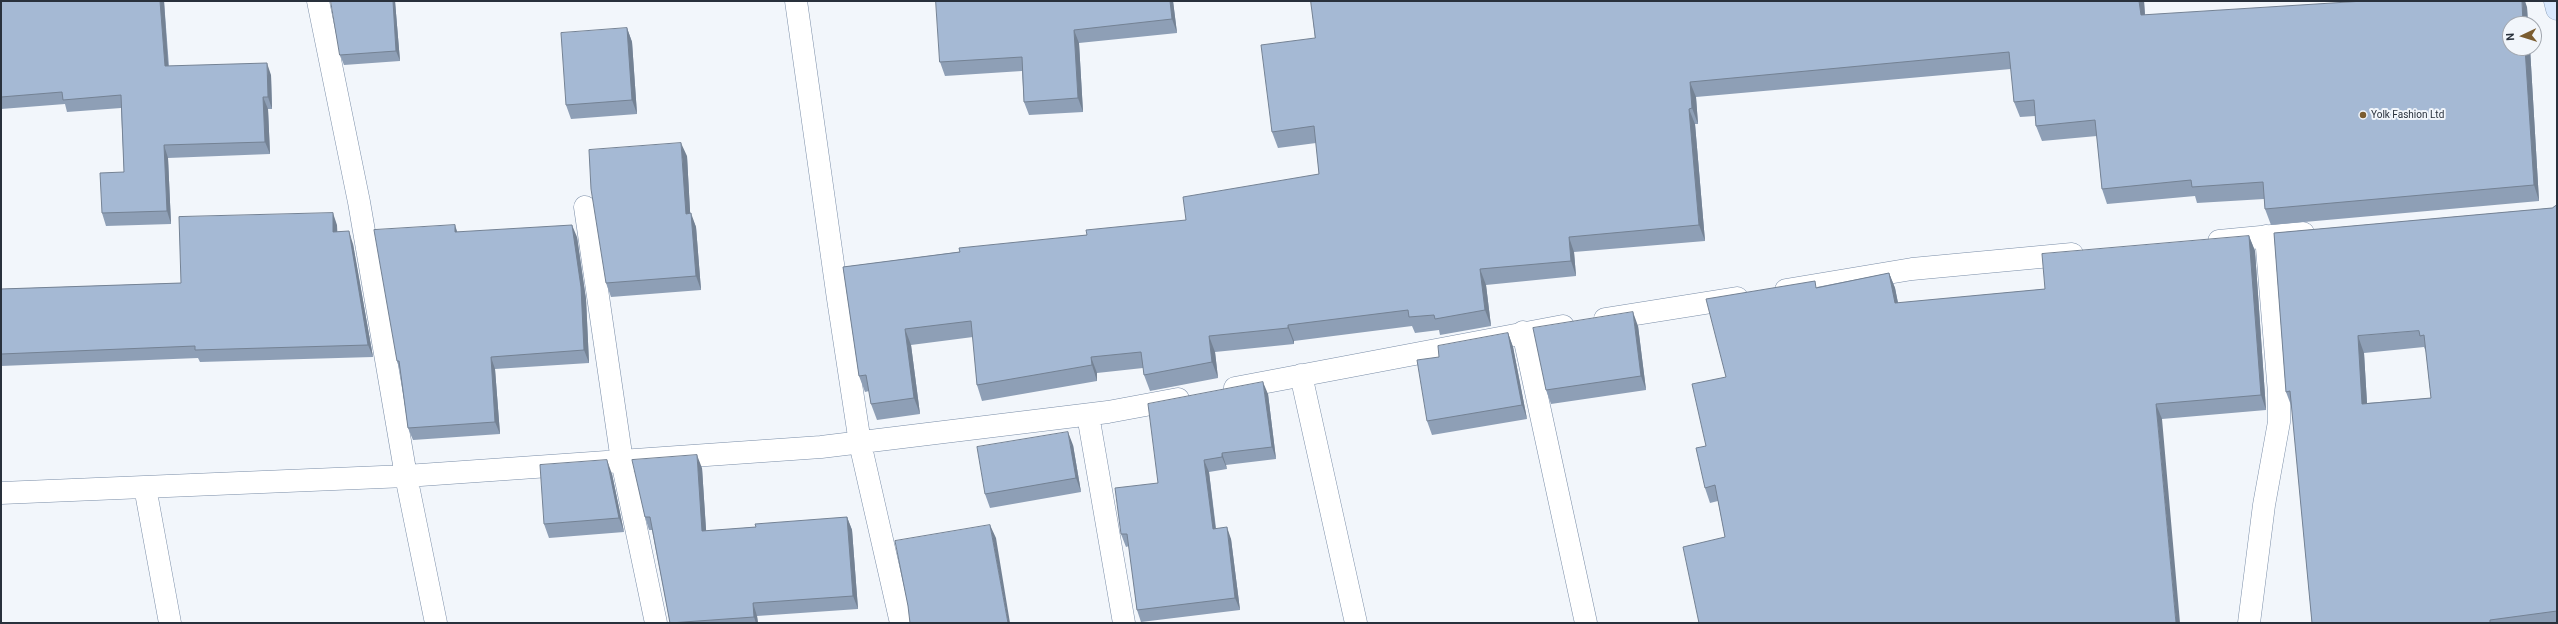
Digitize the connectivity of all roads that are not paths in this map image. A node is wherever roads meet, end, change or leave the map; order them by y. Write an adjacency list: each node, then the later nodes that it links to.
1 (318, 1): 15 (street)
2 (796, 1): 13 (street)
3 (2555, 1): 4 (main road)
4 (2557, 9)
5 (585, 207): 14 (street)
6 (2326, 231): 7 (street)
7 (2266, 236): 8 (street); 25 (street)
8 (2195, 243)
9 (2093, 252): 10 (street)
10 (1524, 332): 11 (street); 24 (street)
11 (1301, 375): 12 (street); 23 (street)
12 (1088, 415): 13 (street); 22 (street)
13 (860, 443): 14 (street); 21 (street)
14 (622, 461): 15 (street); 20 (street)
15 (406, 476): 16 (street); 19 (street)
16 (145, 487): 17 (street); 18 (street)
17 (1, 493)
18 (170, 623)
19 (436, 623)
20 (656, 623)
21 (901, 623)
22 (1124, 623)
23 (1356, 623)
24 (1586, 623)
25 (2249, 623)

